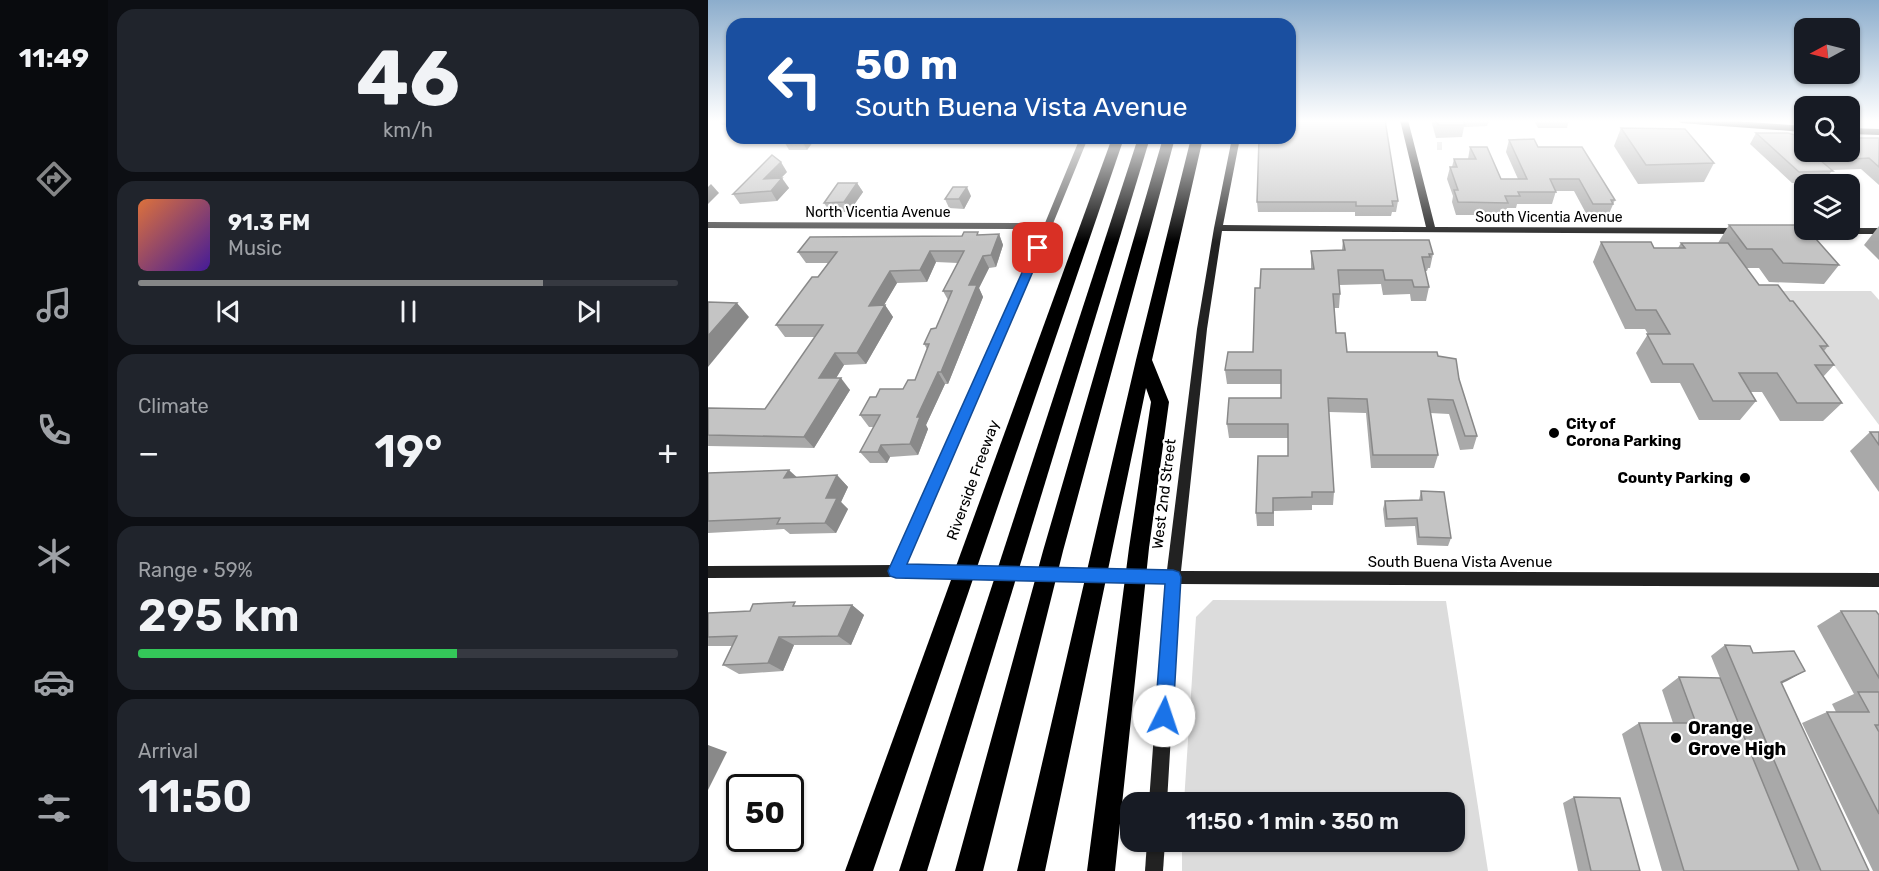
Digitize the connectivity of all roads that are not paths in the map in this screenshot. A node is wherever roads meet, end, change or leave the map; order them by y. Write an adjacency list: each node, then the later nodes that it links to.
1 (1074, 161): 9 (street)
2 (1109, 161): 22 (highway, Riverside Freeway)
3 (1137, 161): 23 (highway)
4 (1163, 161): 24 (highway)
5 (1192, 161): 15 (highway)
6 (1231, 161): 10 (street, West 2nd Street)
7 (1414, 161): 11 (street)
8 (708, 225): 9 (street, North Vicentia Avenue)
9 (1047, 226): 16 (street)
10 (1218, 228): 11 (street, South Vicentia Avenue); 18 (street, West 2nd Street)
11 (1431, 230): 12 (street, South Vicentia Avenue)
12 (1748, 231)
13 (1784, 231): 14 (street)
14 (1879, 231)
15 (1144, 360): 25 (highway); 26 (highway)
16 (896, 571): 17 (street, South Buena Vista Avenue); 18 (street, South Buena Vista Avenue)
17 (708, 572)
18 (1173, 577): 19 (street, South Buena Vista Avenue); 20 (street, West 2nd Street)
19 (1879, 580)
20 (1159, 792)
21 (1155, 852): 27 (street)
22 (859, 871)
23 (913, 871)
24 (969, 871)
25 (1030, 871)
26 (1101, 871)
27 (1154, 871)

